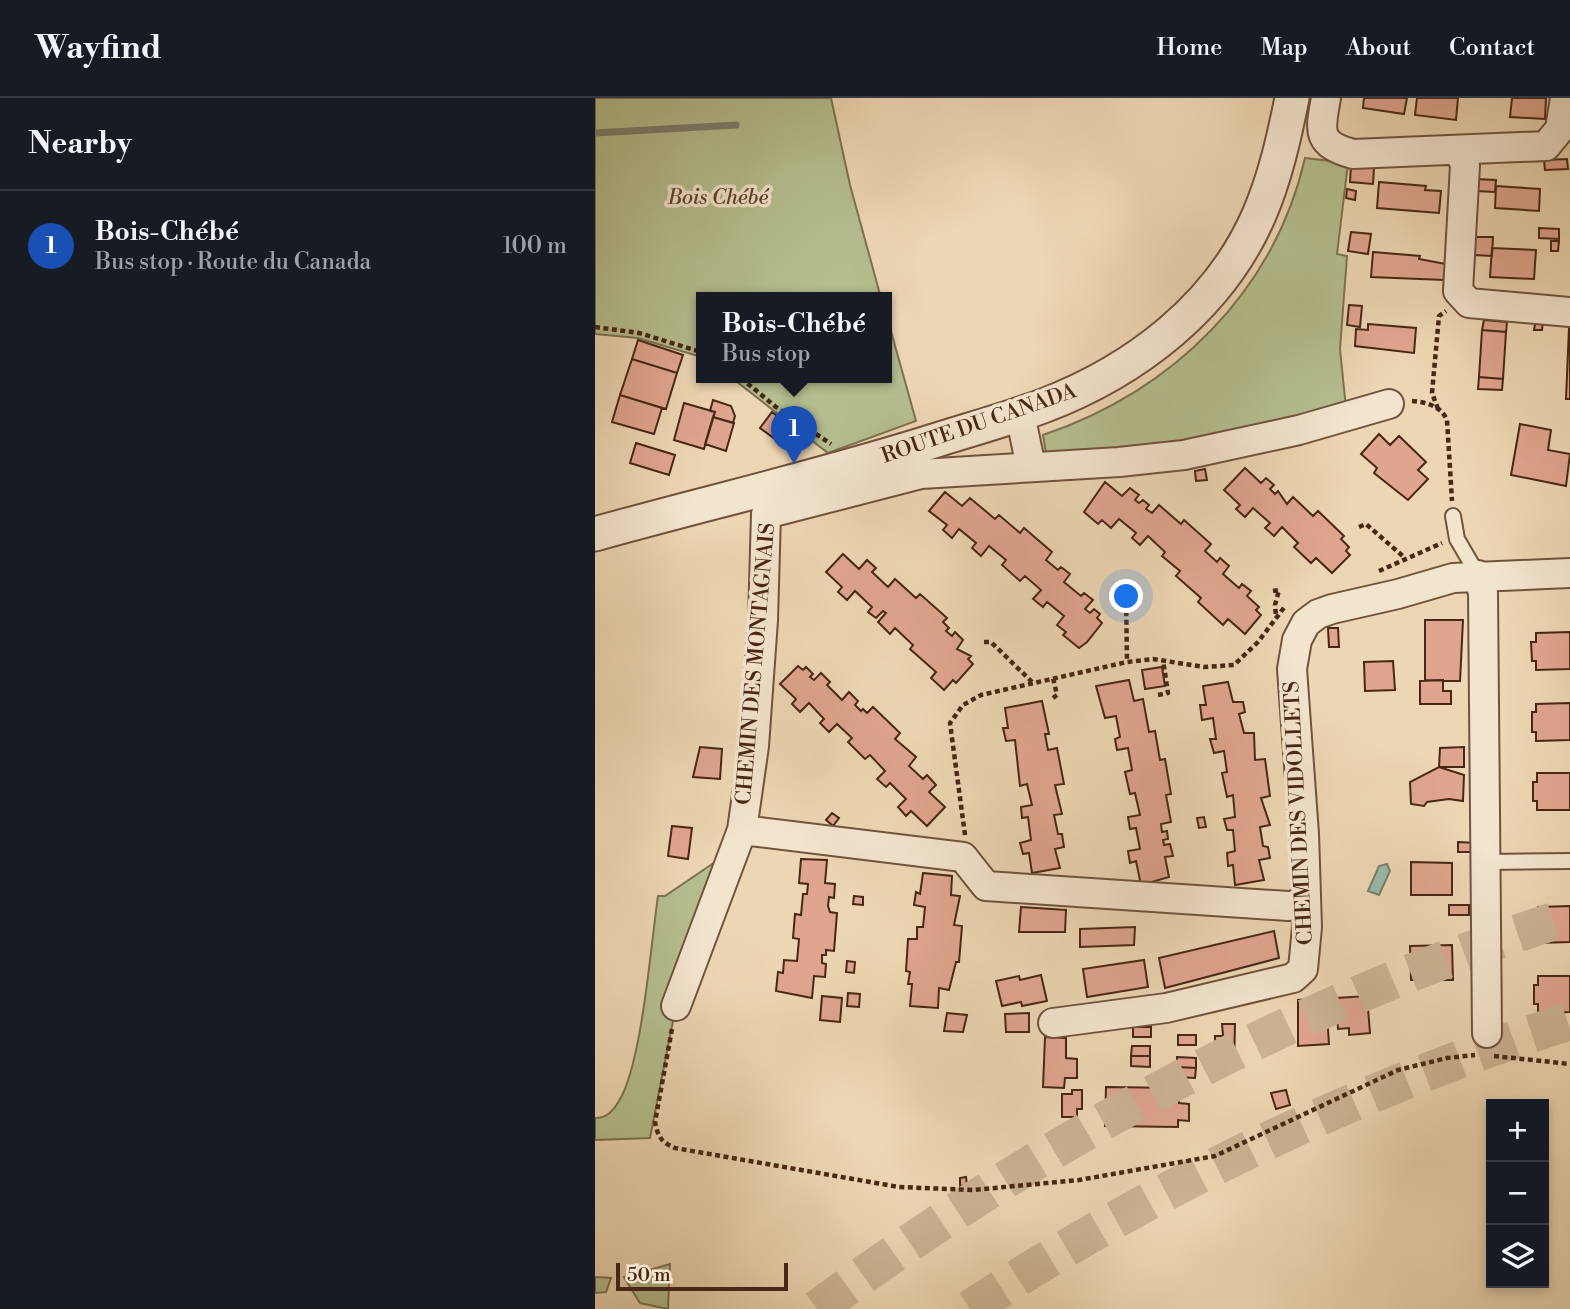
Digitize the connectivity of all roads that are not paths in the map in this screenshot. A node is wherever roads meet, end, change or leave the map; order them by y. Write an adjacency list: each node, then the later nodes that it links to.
1 (1291, 98): 7 (street, ROUTE DU CANADA)
2 (1326, 98): 4 (street)
3 (1565, 98): 4 (street)
4 (1459, 150): 5 (street)
5 (1570, 312)
6 (1389, 404): 8 (street, CHEMIN DES MONTAGNAIS)
7 (1020, 414): 8 (street); 10 (street, ROUTE DU CANADA)
8 (1031, 467): 13 (street, CHEMIN DES MONTAGNAIS)
9 (1453, 516): 12 (lane)
10 (595, 534)
11 (1570, 573): 12 (street, CHEMIN DES VIDOLLETS)
12 (1478, 575): 15 (street); 18 (street, CHEMIN DES VIDOLLETS)
13 (742, 830): 16 (street, CHEMIN DES MONTAGNAIS); 17 (street, CHEMIN DES MONTAGNAIS)
14 (1570, 860): 15 (lane)
15 (1486, 863): 19 (street)
16 (1288, 906)
17 (676, 1006)
18 (1053, 1023)
19 (1487, 1033)

